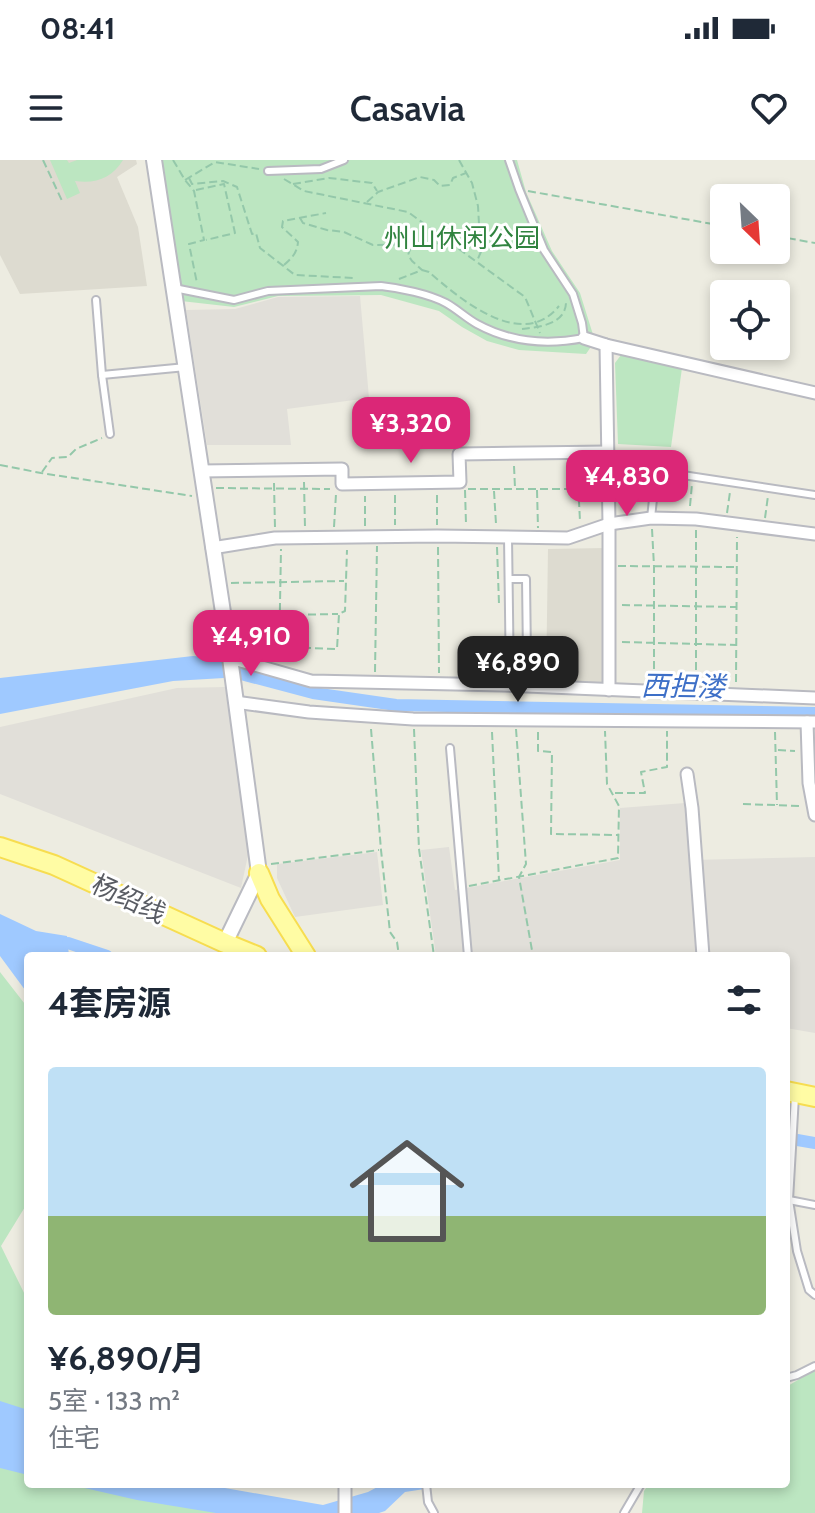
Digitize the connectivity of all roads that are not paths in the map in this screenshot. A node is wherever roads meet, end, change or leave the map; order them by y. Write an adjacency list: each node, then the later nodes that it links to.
1 (154, 160): 5 (street)
2 (344, 160): 4 (lane)
3 (509, 160): 7 (lane)
4 (268, 171)
5 (174, 288): 7 (lane); 9 (street)
6 (96, 300): 10 (lane)
7 (584, 338): 8 (street)
8 (606, 345): 11 (street); 13 (street)
9 (186, 367): 10 (lane); 14 (street)
10 (102, 375): 12 (lane)
11 (815, 393)
12 (110, 434)
13 (608, 452): 14 (street); 17 (street)
14 (201, 471): 20 (street)
15 (815, 495): 16 (lane)
16 (651, 518): 17 (street); 18 (street)
17 (609, 524): 19 (street); 25 (street)
18 (815, 534)
19 (502, 537): 20 (street); 21 (lane)
20 (212, 548): 22 (street)
21 (509, 579): 23 (lane); 23 (lane)
22 (230, 658): 24 (street); 27 (street)
23 (510, 658): 24 (lane)
24 (510, 686): 25 (street)
25 (609, 690): 26 (street)
26 (815, 698)
27 (235, 702): 28 (street); 33 (street)
28 (811, 722): 31 (street)
29 (450, 748): 36 (lane)
30 (687, 774): 37 (street)
31 (814, 811)
32 (0, 847): 34 (main road, 杨绍线)
33 (258, 869): 34 (street); 35 (main road)
34 (242, 951)
35 (303, 952)
36 (468, 952)
37 (703, 952)
38 (791, 1092): 39 (main road); 40 (lane)
39 (815, 1097)
40 (790, 1156)
41 (790, 1200): 42 (lane)
42 (815, 1205)
43 (790, 1206): 44 (lane)
44 (797, 1251): 45 (lane); 46 (lane)
45 (790, 1253)
46 (815, 1295)
47 (815, 1366): 48 (lane)
48 (790, 1377)
49 (346, 1488): 52 (street)
50 (426, 1488): 53 (lane)
51 (639, 1488): 54 (lane)
52 (345, 1513)
53 (434, 1513)
54 (624, 1513)

